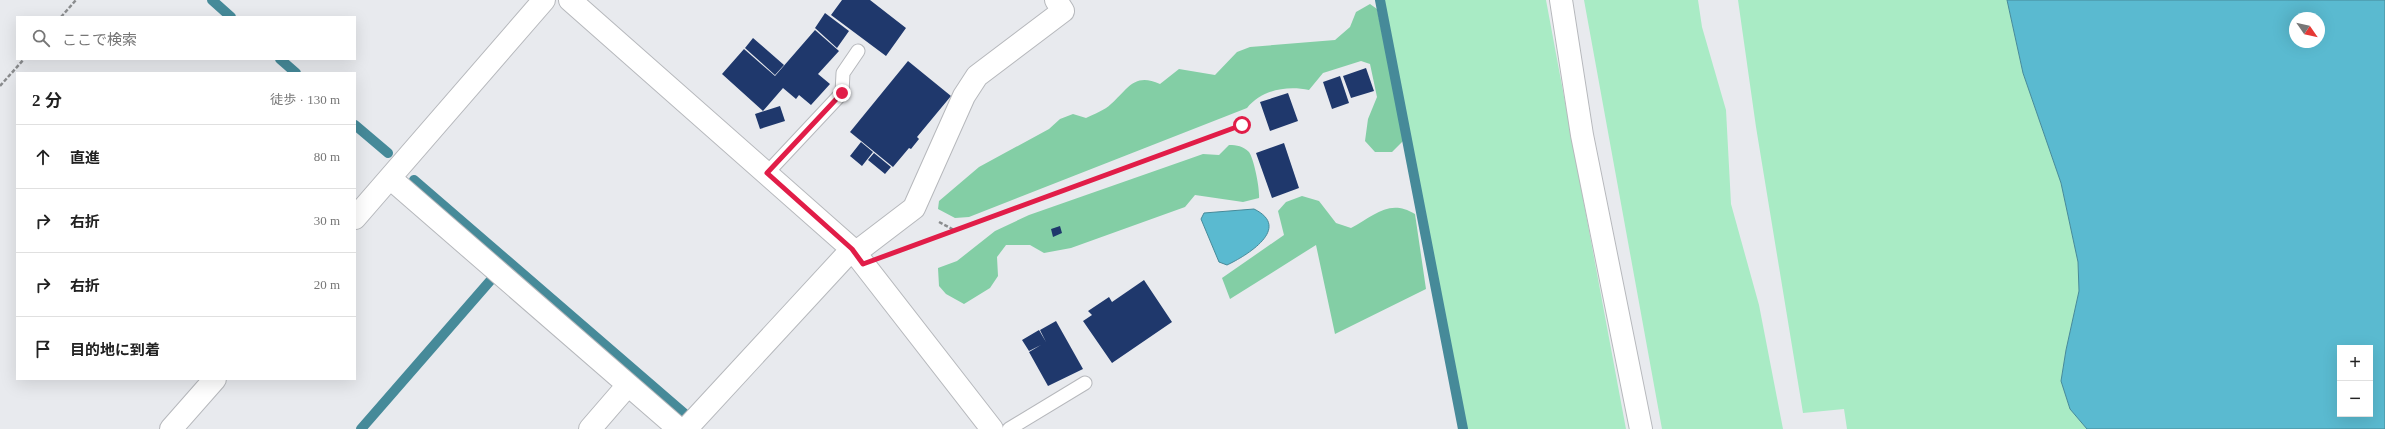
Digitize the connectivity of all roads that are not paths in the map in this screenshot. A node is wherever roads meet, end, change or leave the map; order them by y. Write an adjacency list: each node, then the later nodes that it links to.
1 (544, 0): 7 (street)
2 (570, 0): 6 (street)
3 (1056, 0): 9 (street)
4 (1561, 0): 19 (street)
5 (858, 51): 6 (lane)
6 (767, 173): 9 (street)
7 (390, 178): 8 (street); 12 (street)
8 (356, 217)
9 (853, 251): 16 (street); 17 (street)
10 (214, 380): 13 (street)
11 (1085, 383): 18 (lane)
12 (628, 385): 14 (street); 15 (street)
13 (171, 429)
14 (590, 429)
15 (679, 429)
16 (686, 429)
17 (992, 429)
18 (1009, 429)
19 (1640, 429)

